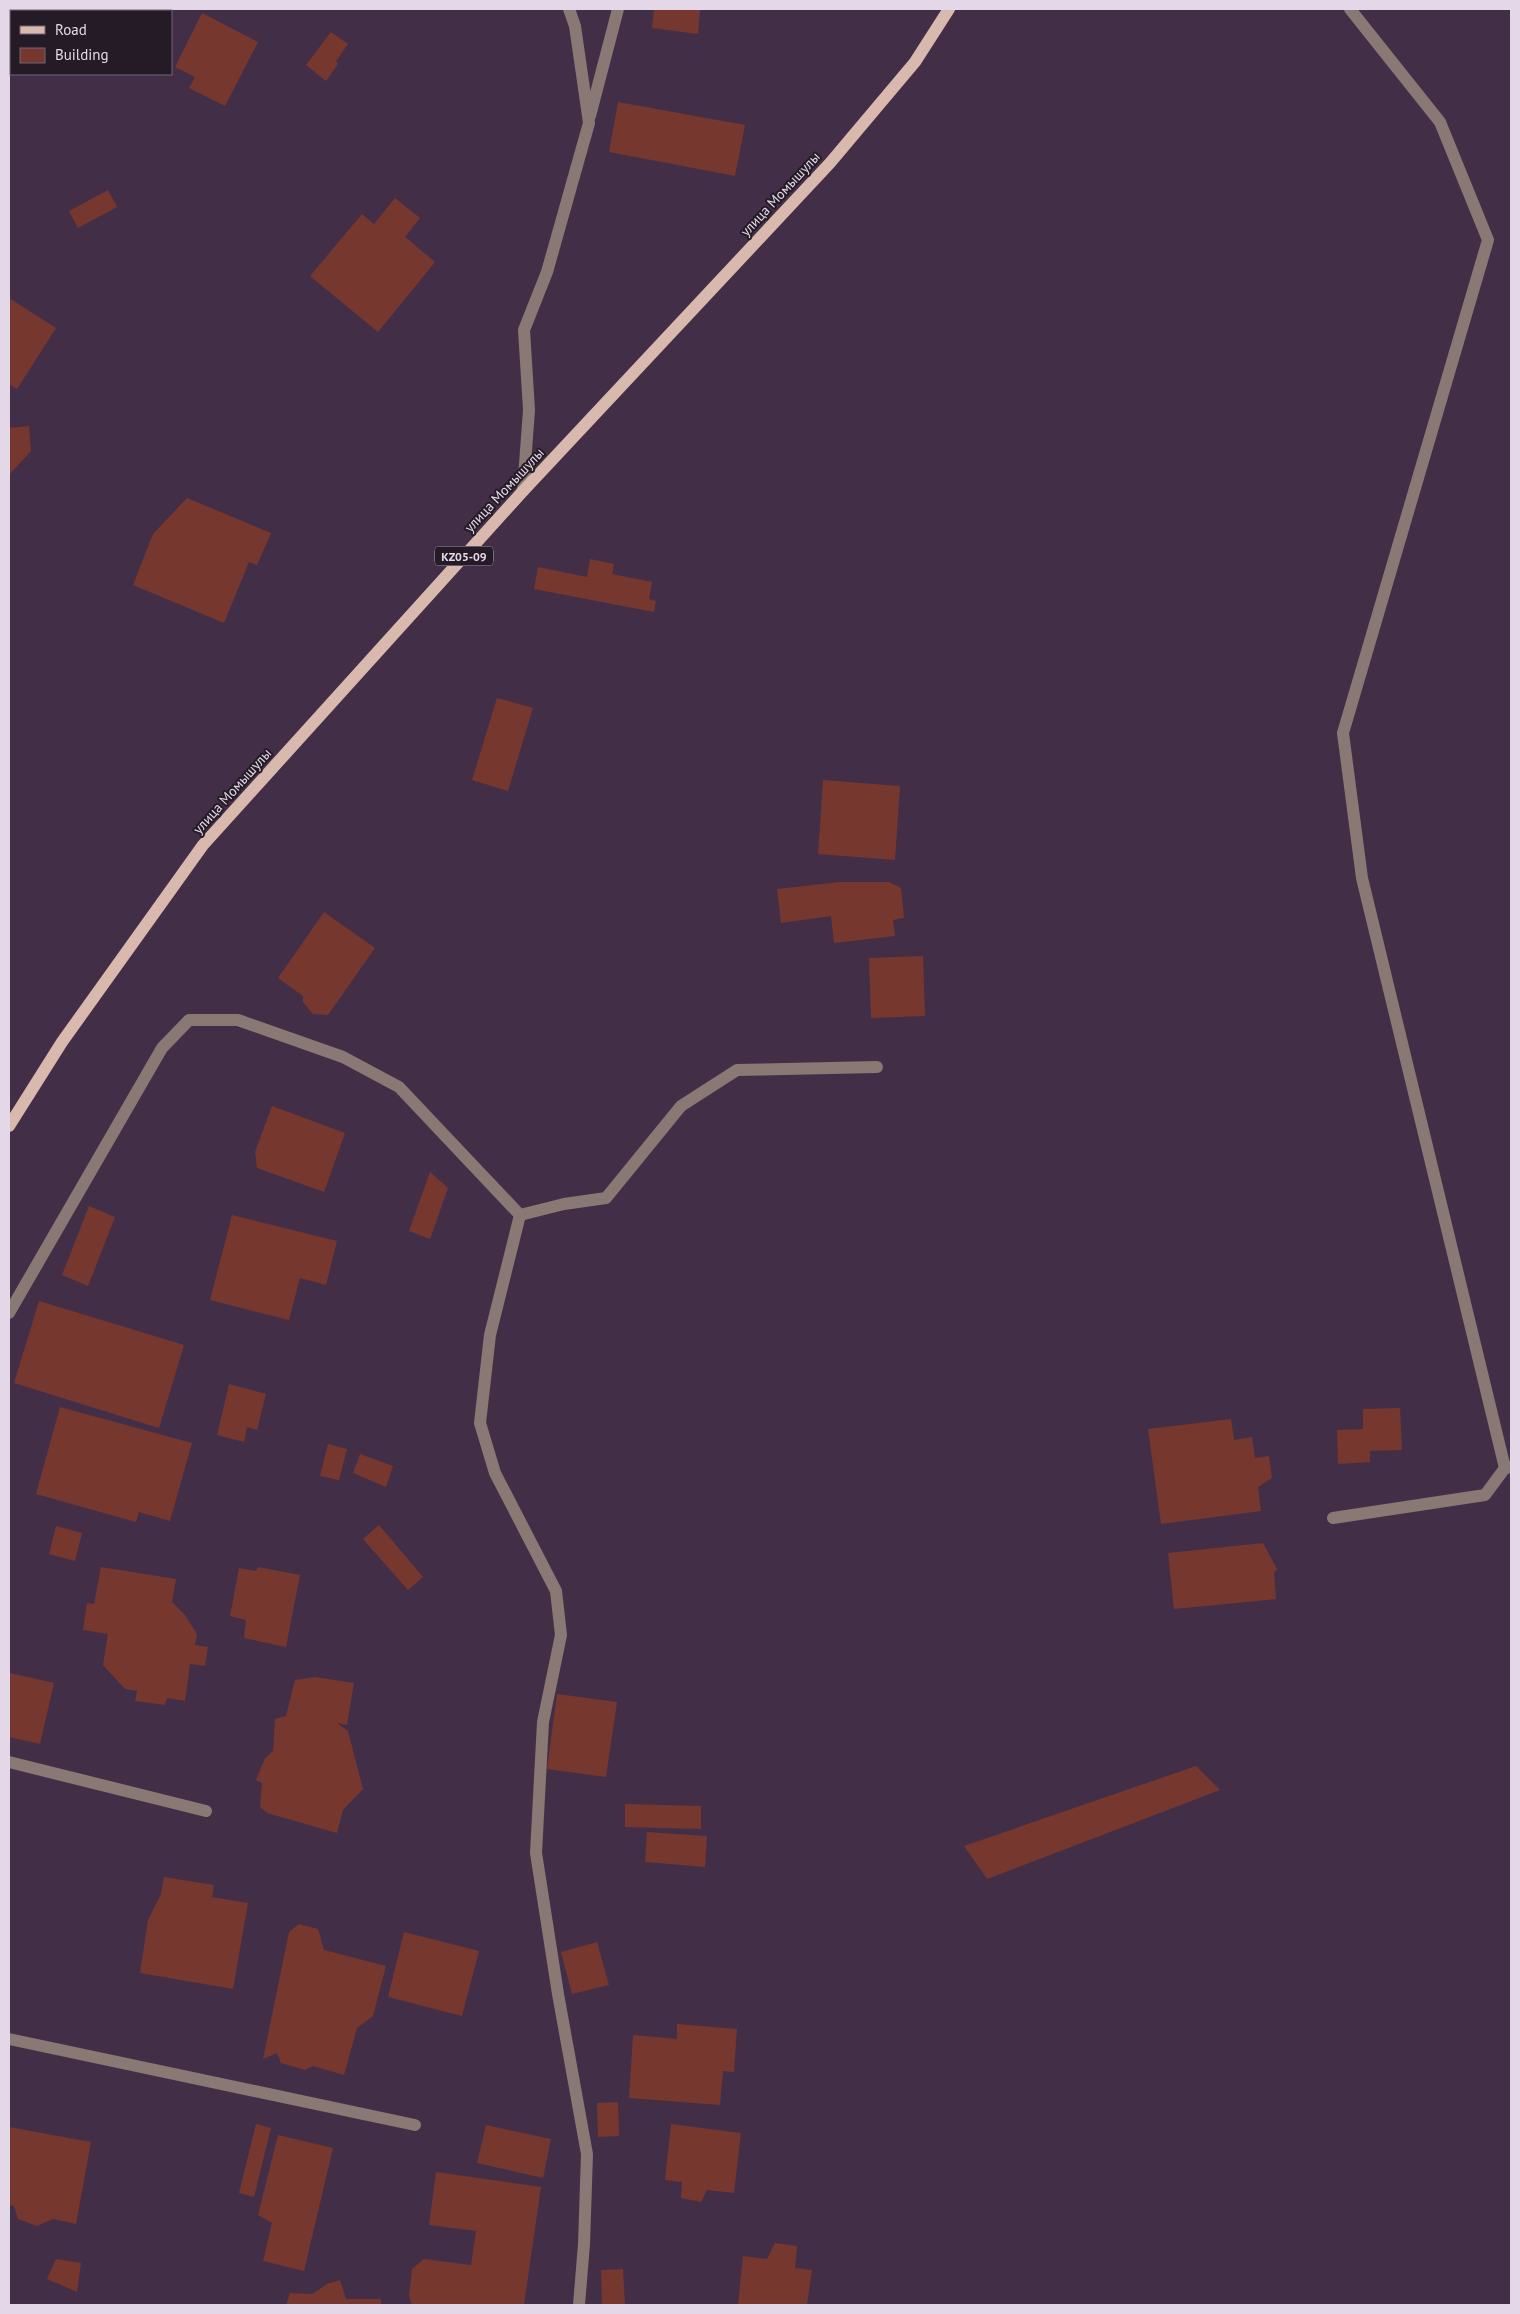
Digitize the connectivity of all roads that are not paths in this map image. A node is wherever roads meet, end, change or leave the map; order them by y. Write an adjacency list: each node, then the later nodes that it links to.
1 (569, 9): 5 (street)
2 (618, 9): 5 (street)
3 (949, 9): 6 (main road, улица Момышулы / KZ05-09)
4 (1350, 9): 11 (street)
5 (588, 124): 6 (street)
6 (523, 491): 8 (main road, улица Момышулы / KZ05-09)
7 (877, 1067): 9 (street)
8 (9, 1126)
9 (520, 1215): 10 (street); 17 (street)
10 (9, 1313)
11 (1508, 1468): 12 (street)
12 (1333, 1518)
13 (9, 1762): 14 (street)
14 (206, 1811)
15 (9, 2039): 16 (street)
16 (415, 2126)
17 (579, 2305)

